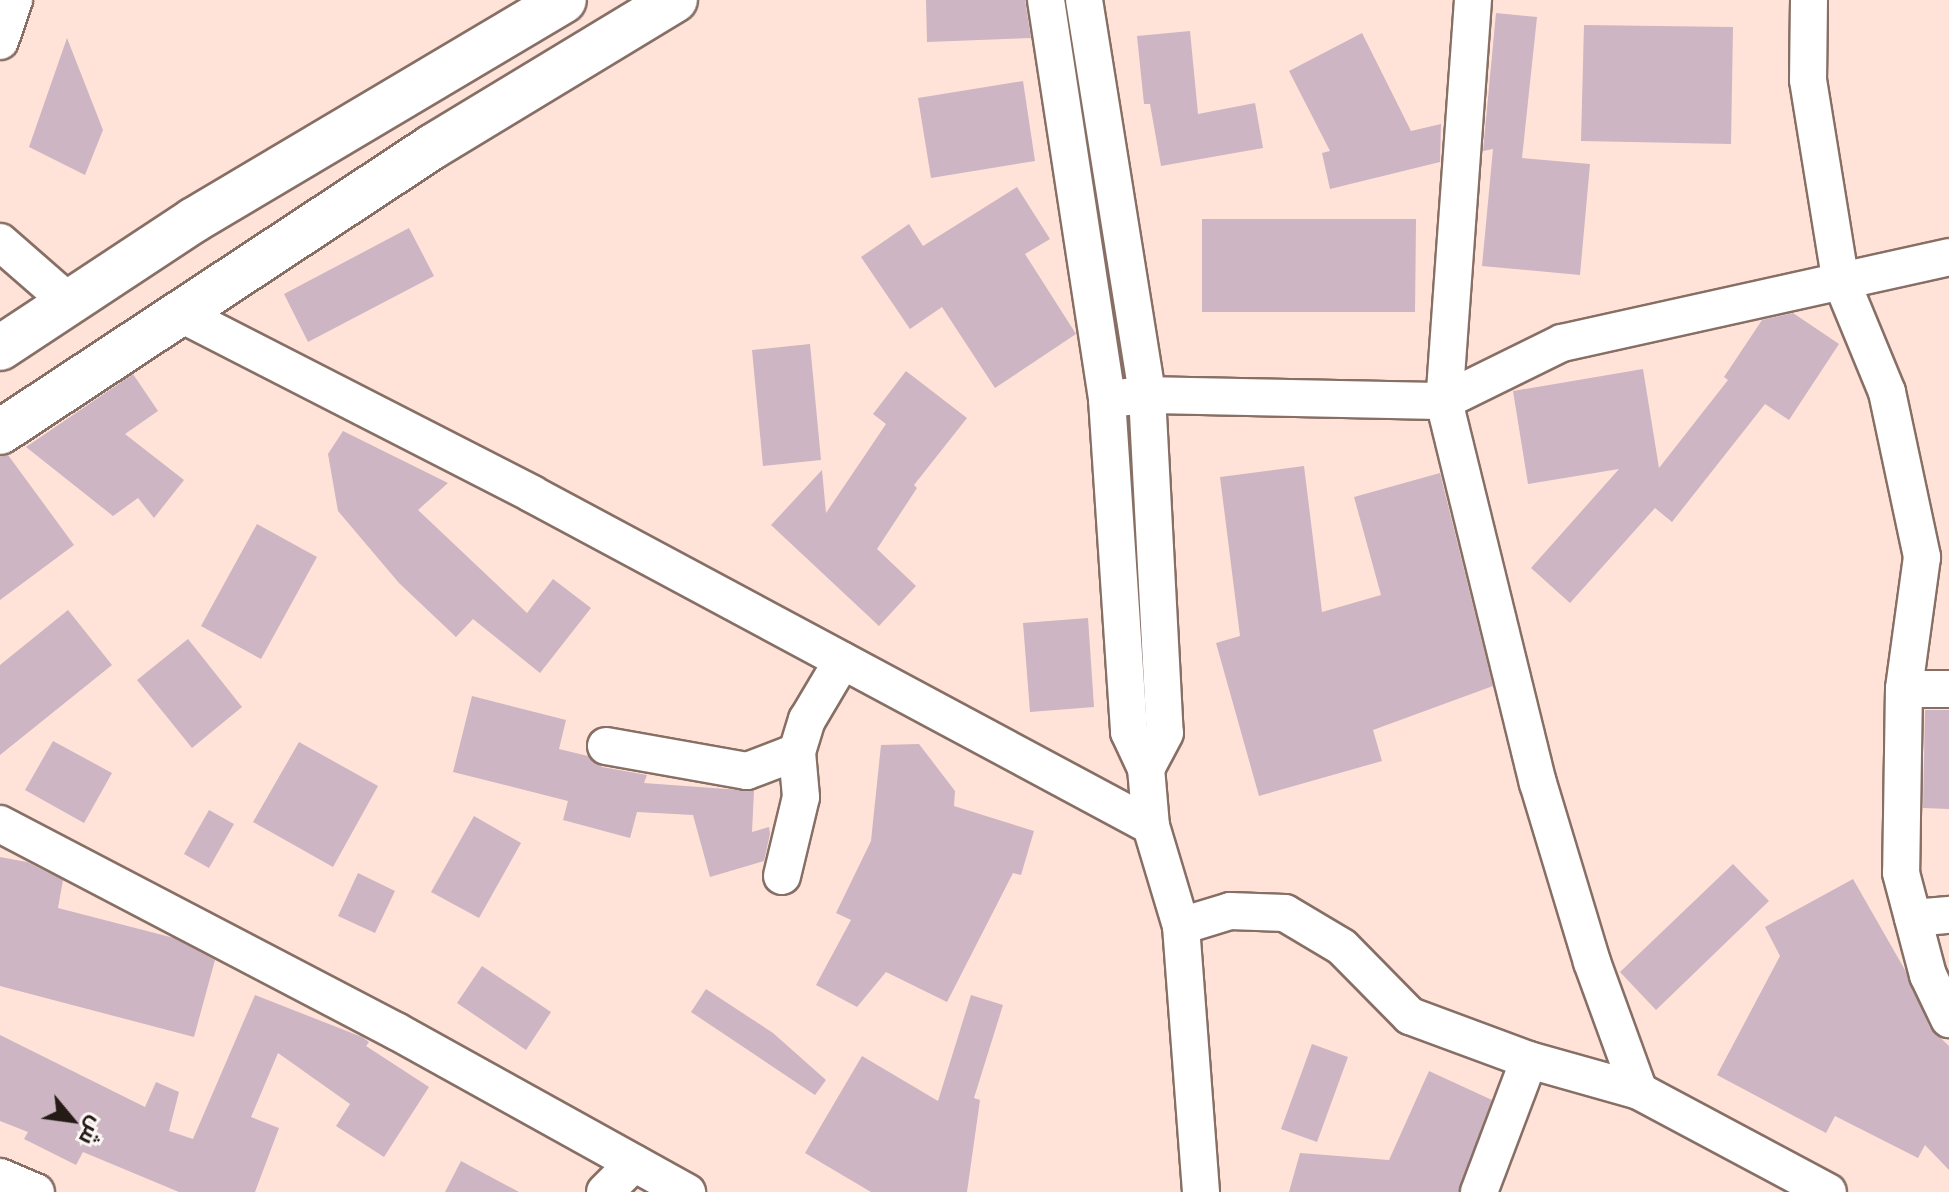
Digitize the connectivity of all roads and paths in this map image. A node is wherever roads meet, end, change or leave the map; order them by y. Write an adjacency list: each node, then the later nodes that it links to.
1 (14, 0): 8 (street)
2 (564, 0): 12 (street)
3 (675, 0): 13 (street)
4 (1046, 0): 16 (street)
5 (1084, 0): 15 (street)
6 (1473, 0): 17 (street)
7 (1809, 0): 11 (street)
8 (0, 41)
9 (0, 242): 12 (street)
10 (1949, 257): 11 (street)
11 (1840, 278): 17 (street); 19 (street)
12 (70, 303): 14 (street)
13 (181, 314): 18 (street); 20 (street)
14 (0, 348)
15 (1147, 395): 16 (street); 17 (street); 25 (street)
16 (1107, 399): 25 (street)
17 (1444, 401): 34 (street)
18 (0, 432)
19 (1935, 558): 21 (street)
20 (842, 661): 24 (street); 27 (street)
21 (1904, 689): 22 (street); 30 (street)
22 (1949, 689)
23 (606, 746): 24 (street)
24 (797, 752): 28 (street)
25 (1146, 768): 27 (street)
26 (6, 824): 35 (street)
27 (1151, 826): 31 (street)
28 (782, 876)
29 (1949, 915): 30 (street)
30 (1913, 918): 32 (street)
31 (1181, 926): 33 (street); 40 (street)
32 (1949, 1019)
33 (1529, 1060): 34 (street); 41 (street)
34 (1639, 1091): 42 (street)
35 (634, 1163): 38 (street); 39 (street)
36 (0, 1177): 37 (street)
37 (36, 1192)
38 (605, 1192)
39 (687, 1192)
40 (1201, 1192)
41 (1479, 1192)
42 (1828, 1192)

